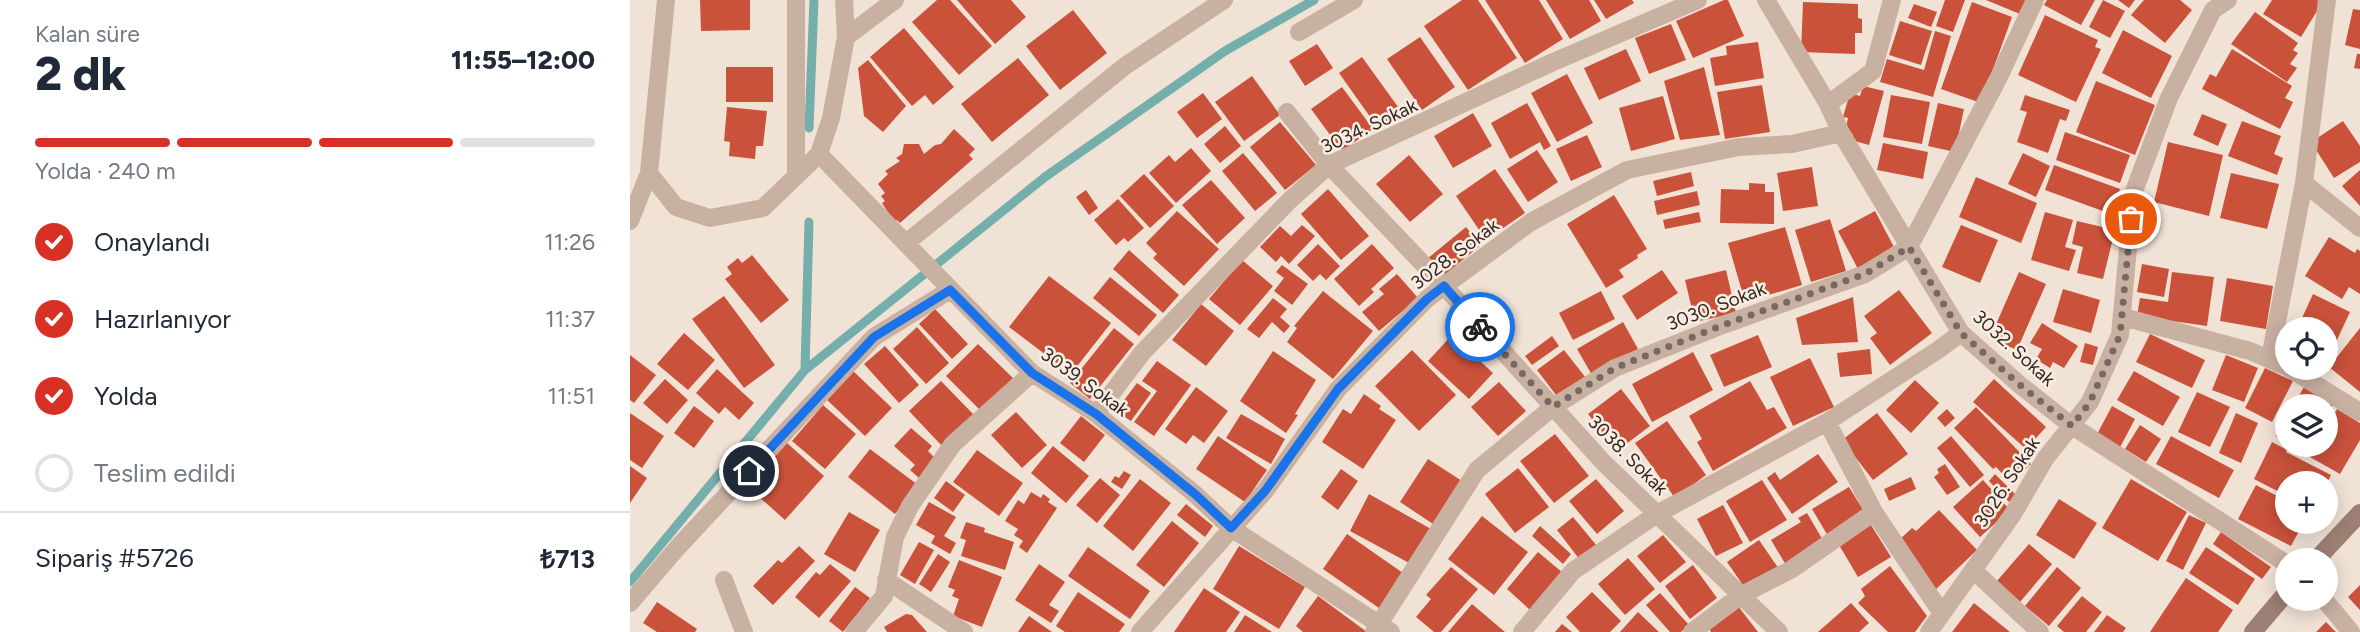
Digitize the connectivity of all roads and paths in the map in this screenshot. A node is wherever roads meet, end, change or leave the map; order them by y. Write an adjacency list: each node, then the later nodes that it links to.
1 (666, 0): 21 (street)
2 (796, 0): 22 (street)
3 (844, 0): 15 (street)
4 (895, 0): 15 (street)
5 (1224, 0): 26 (street)
6 (1354, 0): 14 (street)
7 (1698, 0): 20 (street, 3034. Sokak)
8 (1766, 0): 16 (street, 3032. Sokak)
9 (1892, 0): 16 (street)
10 (2035, 0): 27 (street)
11 (2228, 0): 13 (street, 3026. Sokak)
12 (2327, 0): 23 (street)
13 (2208, 5): 30 (street, 3026. Sokak)
14 (1298, 32)
15 (846, 37): 19 (street)
16 (1828, 104): 18 (street, 3032. Sokak)
17 (1287, 112): 20 (street, 3038. Sokak)
18 (1841, 133): 27 (street, 3032. Sokak); 29 (street, 3028. Sokak)
19 (819, 154): 22 (street); 26 (street, 3039. Sokak)
20 (1329, 165): 29 (street, 3038. Sokak); 38 (street, 3034. Sokak)
21 (649, 173): 22 (street); 24 (street)
22 (796, 176)
23 (2304, 183): 25 (street); 32 (street)
24 (630, 221)
25 (2360, 228)
26 (906, 243): 28 (street, 3039. Sokak)
27 (1909, 247): 31 (street, 3032. Sokak); 36 (street, 3030. Sokak)
28 (945, 284): 34 (street, 3039. Sokak); 51 (street)
29 (1444, 286): 36 (street, 3038. Sokak); 44 (street, 3028. Sokak)
30 (2123, 317): 32 (street); 40 (street, 3026. Sokak)
31 (1961, 333): 39 (street); 40 (street, 3032. Sokak)
32 (2270, 358): 33 (street)
33 (2275, 360)
34 (1032, 373): 38 (street, 3039. Sokak); 49 (street)
35 (2309, 380): 37 (street)
36 (1553, 407): 43 (street, 3038. Sokak); 55 (street, 3030. Sokak)
37 (2360, 412)
38 (1096, 414): 44 (street, 3039. Sokak)
39 (1827, 422): 41 (street); 43 (street)
40 (2072, 426): 46 (street, 3032. Sokak); 47 (street, 3026. Sokak)
41 (1874, 512): 50 (street); 54 (street)
42 (2360, 513): 45 (street)
43 (1657, 514): 50 (street, 3038. Sokak); 60 (street)
44 (1231, 528): 55 (street, 3039. Sokak); 59 (street, 3028. Sokak)
45 (2327, 548)
46 (2275, 556)
47 (1973, 570): 54 (street, 3026. Sokak); 64 (street)
48 (724, 580): 56 (street)
49 (886, 580): 57 (street); 58 (street)
50 (1740, 596): 61 (street); 62 (street, 3038. Sokak)
51 (630, 603)
52 (2275, 606): 65 (street)
53 (2334, 611): 66 (street)
54 (1941, 612): 63 (street, 3026. Sokak)
55 (1382, 629)
56 (744, 632)
57 (853, 632)
58 (964, 632)
59 (1140, 632)
60 (1522, 632)
61 (1692, 632)
62 (1779, 632)
63 (1929, 632)
64 (2040, 632)
65 (2253, 632)
66 (2351, 632)

